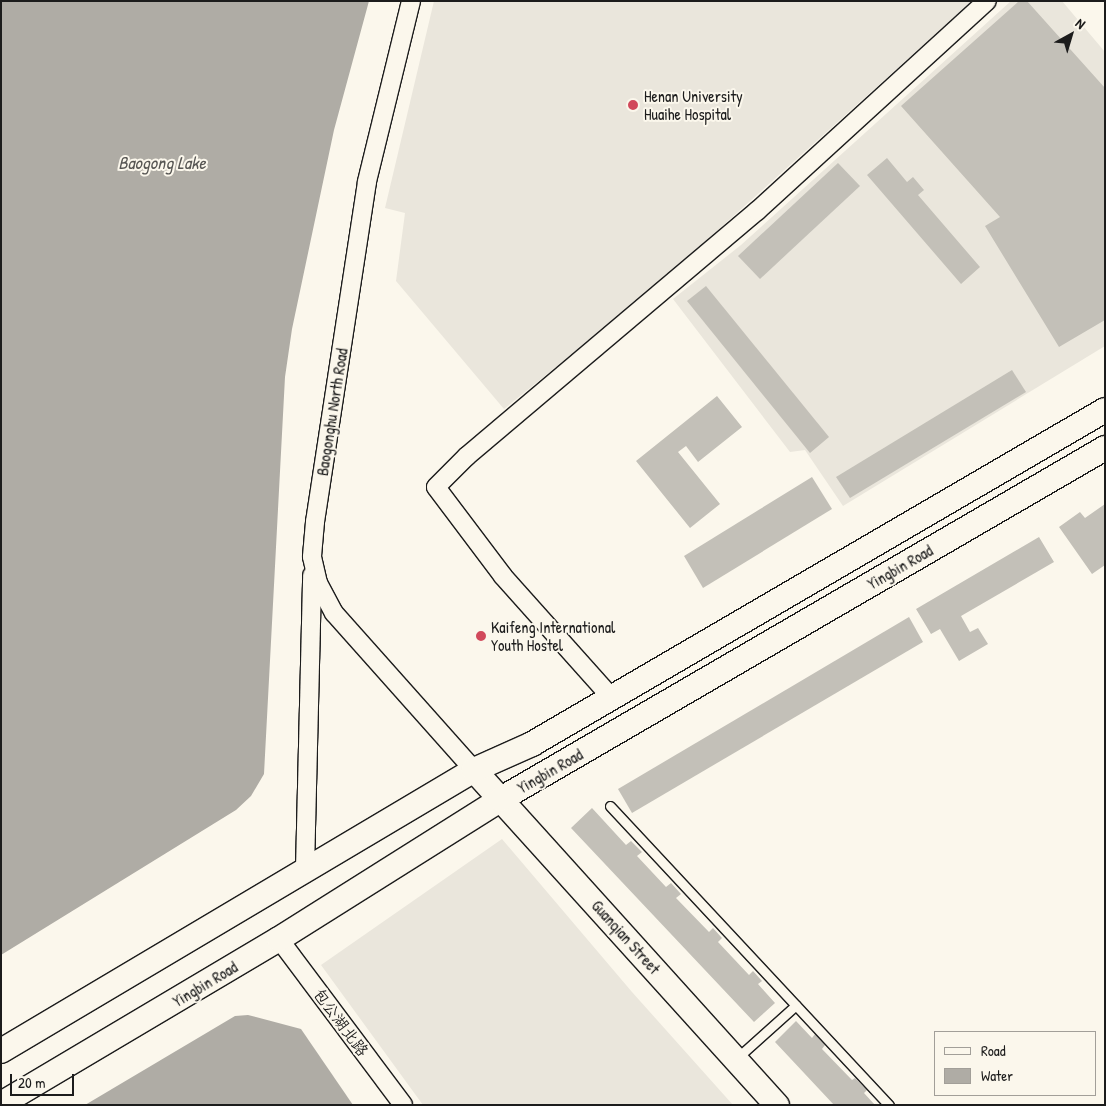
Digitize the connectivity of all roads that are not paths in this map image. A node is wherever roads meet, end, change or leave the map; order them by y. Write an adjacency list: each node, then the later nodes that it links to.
1 (411, 1): 5 (street, Baogonghu North Road)
2 (987, 1): 6 (street)
3 (1105, 410): 6 (main road, Yingbin Road)
4 (1105, 448): 8 (main road, Yingbin Road)
5 (312, 557): 7 (street, Baogonghu North Road); 10 (street)
6 (611, 697): 7 (main road, Yingbin Road)
7 (474, 770): 8 (main road, Guanqian Street); 10 (main road, Yingbin Road)
8 (501, 799): 11 (main road, Yingbin Road); 14 (main road, Guanqian Street)
9 (610, 806): 12 (lane)
10 (305, 869): 13 (main road, Yingbin Road)
11 (279, 940): 15 (main road, Yingbin Road); 16 (street, 包公湖北路)
12 (796, 1005): 14 (lane); 18 (lane)
13 (1, 1051)
14 (736, 1060): 17 (main road, Guanqian Street)
15 (1, 1104)
16 (404, 1105)
17 (777, 1105)
18 (890, 1105)

